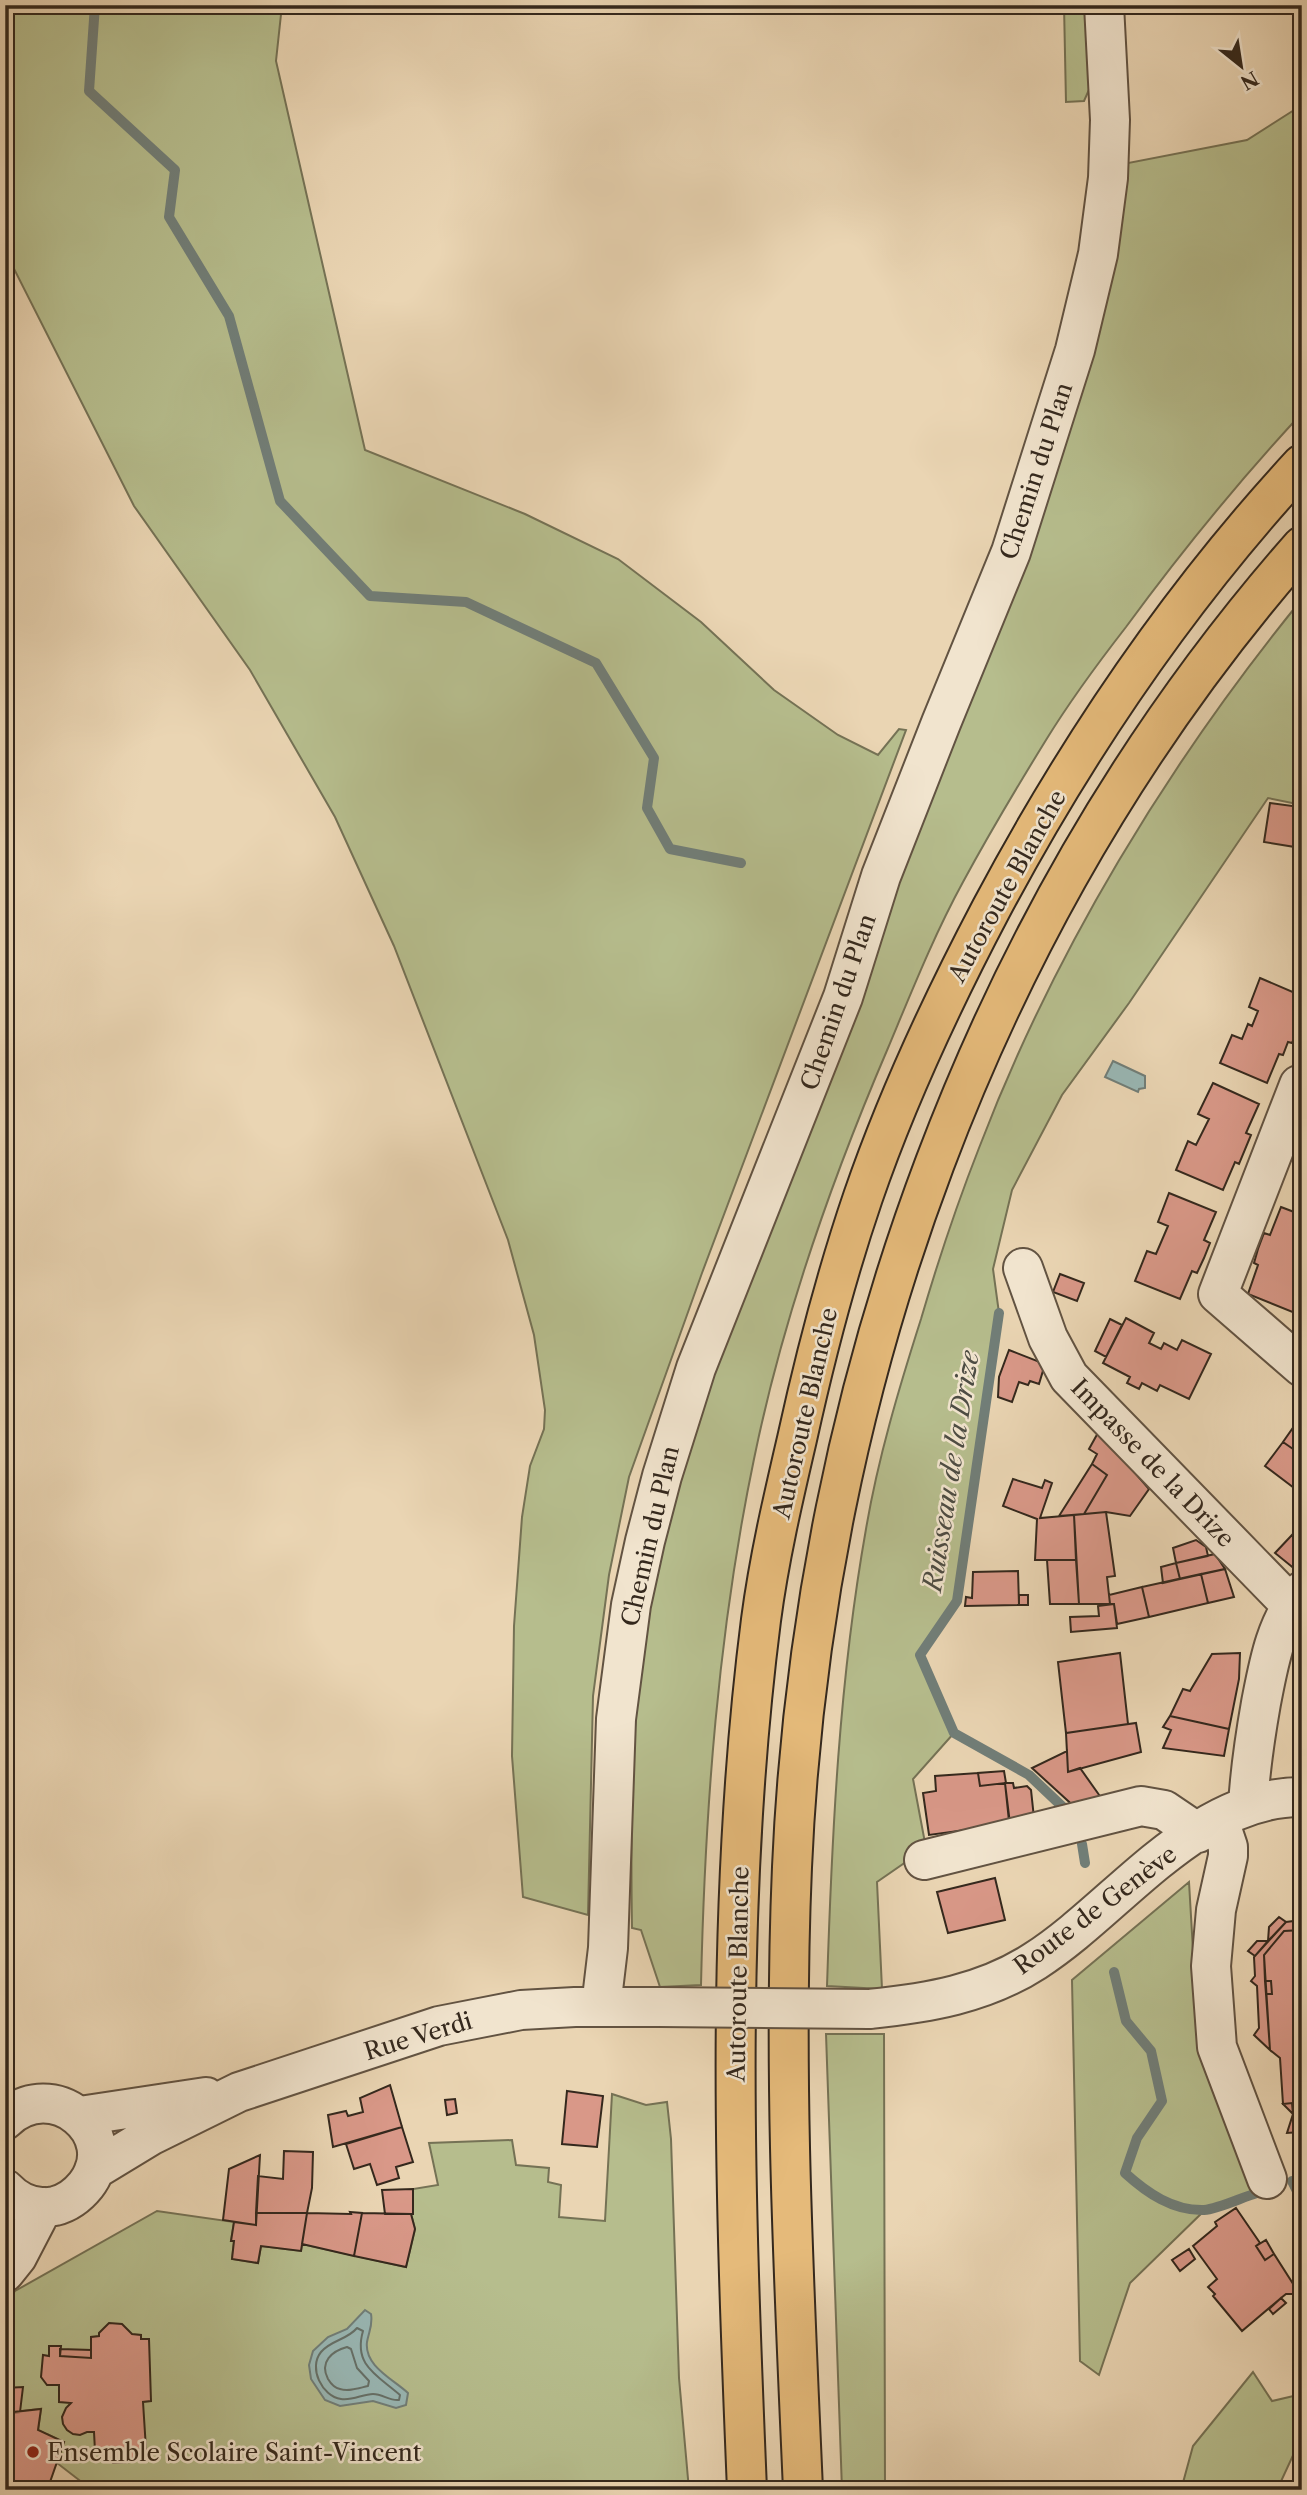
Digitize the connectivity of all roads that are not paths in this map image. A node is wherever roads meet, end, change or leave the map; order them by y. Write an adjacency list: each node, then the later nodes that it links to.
1 (1104, 5): 11 (street, Chemin du Plan)
2 (1302, 464): 21 (highway, Autoroute Blanche)
3 (1302, 546): 22 (highway, Autoroute Blanche)
4 (1302, 1086): 6 (street)
5 (1023, 1268): 7 (street, Impasse de la Drize)
6 (1302, 1367)
7 (1296, 1598): 9 (street)
8 (1302, 1797): 9 (street, Route de Genève)
9 (1222, 1819): 10 (street, Route de Genève); 12 (street, Route de Genève, bridge); 17 (street)
10 (924, 1860)
11 (601, 2007): 12 (street, Rue Verdi); 13 (street, Rue Verdi)
12 (660, 2007)
13 (239, 2092): 14 (street, Rue Verdi); 16 (street, Rue Verdi)
14 (80, 2116): 15 (street); 16 (street)
15 (5, 2120)
16 (94, 2170): 19 (street)
17 (1267, 2179)
18 (5, 2189): 19 (street)
19 (43, 2207): 20 (street)
20 (5, 2272)
21 (747, 2490)
22 (803, 2490)

